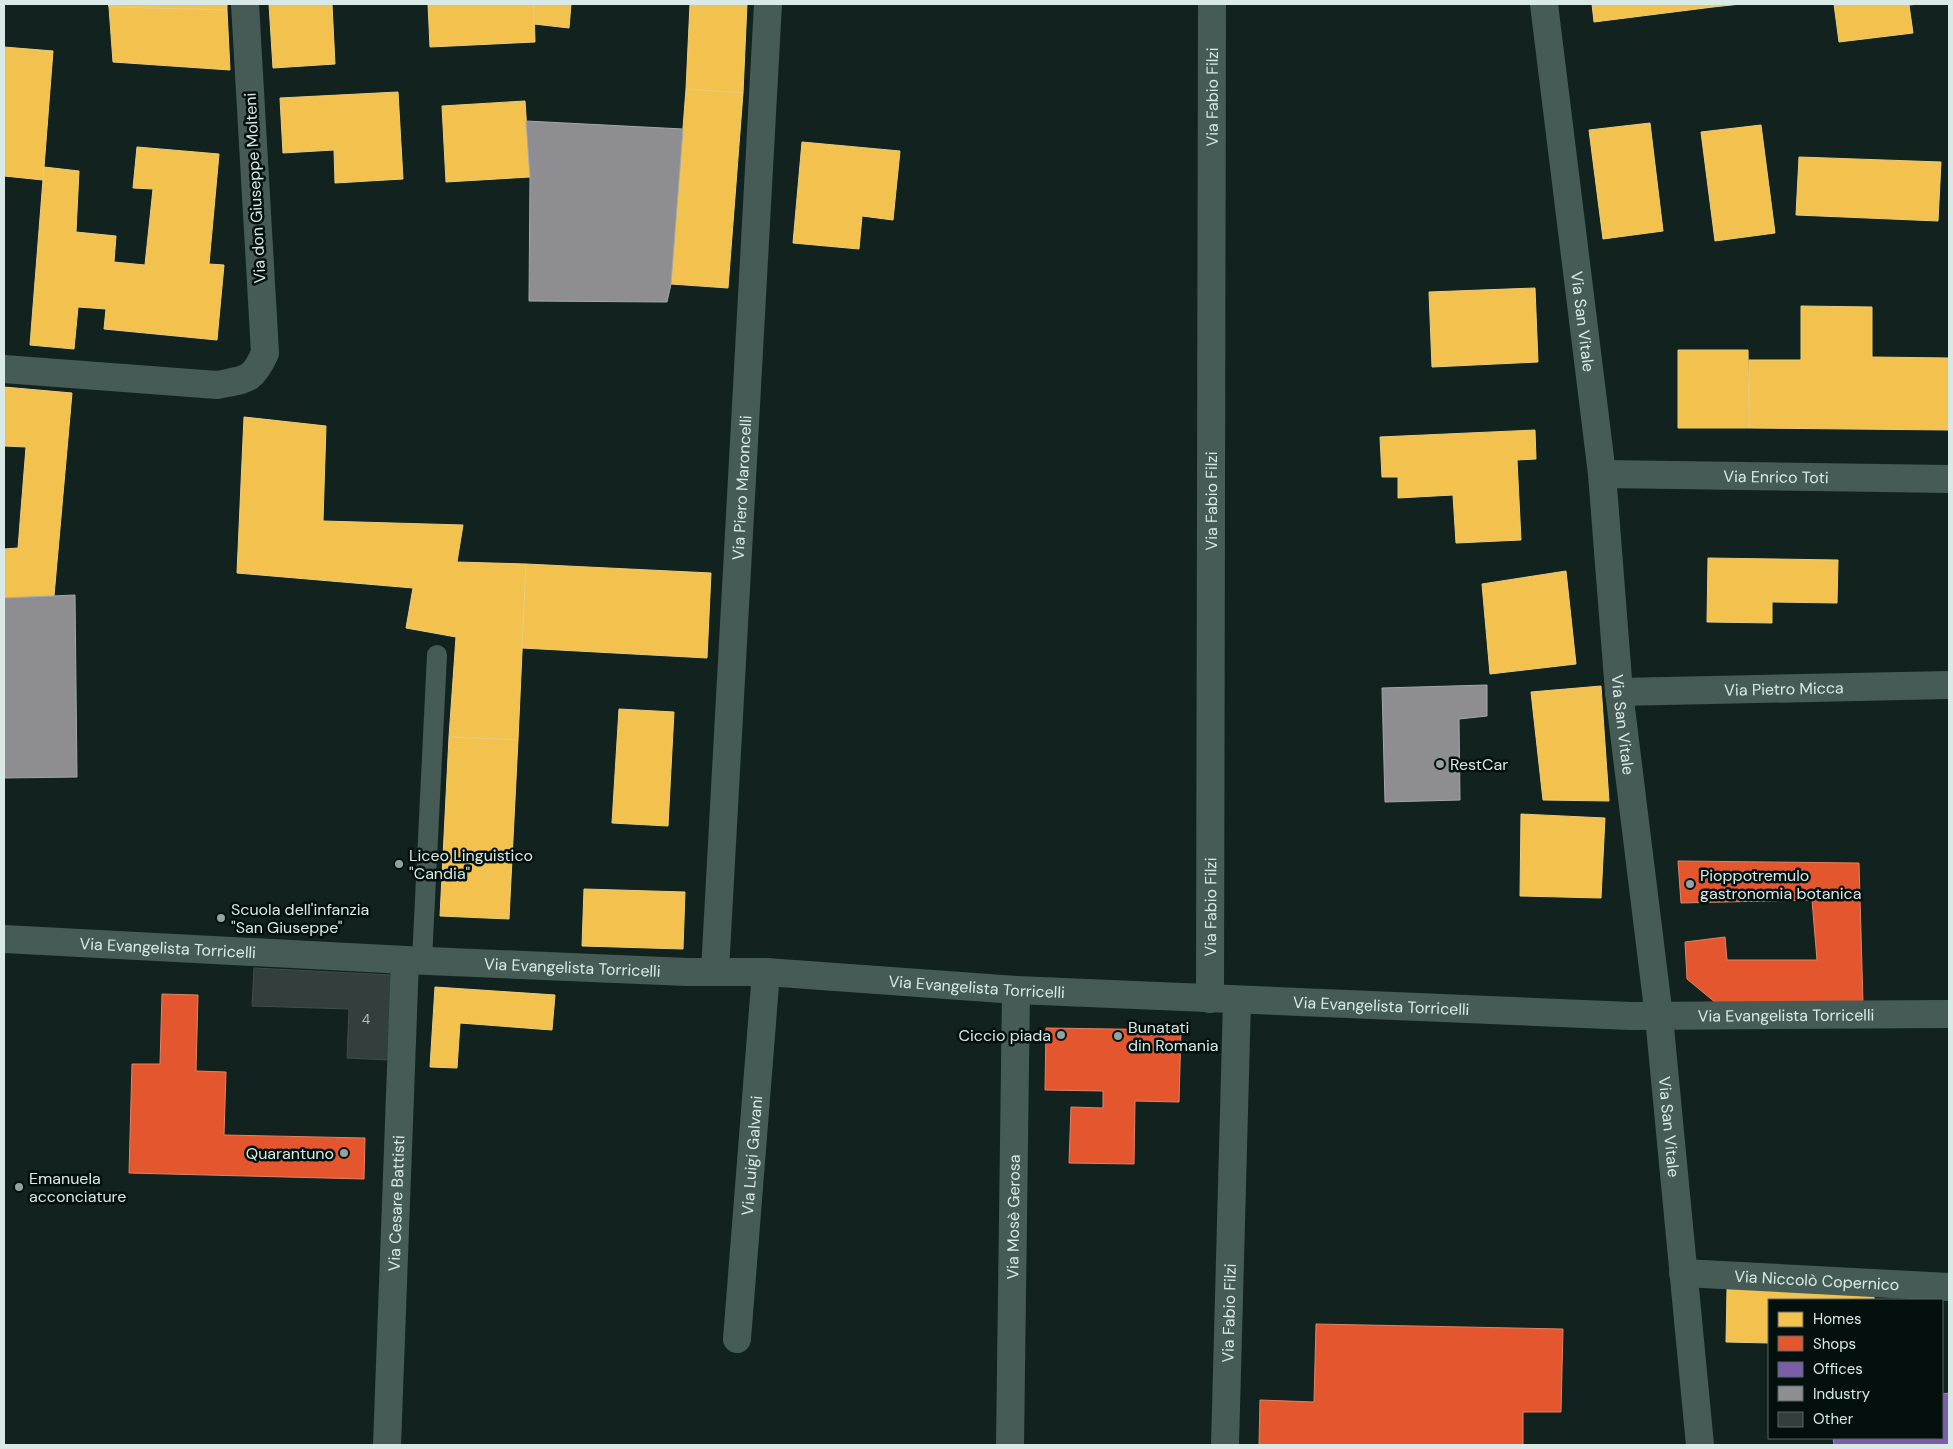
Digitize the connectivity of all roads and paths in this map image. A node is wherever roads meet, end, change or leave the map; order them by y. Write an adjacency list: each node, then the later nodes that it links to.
1 (245, 4): 5 (street, Via don Giuseppe Molteni)
2 (768, 4): 13 (street, Via Piero Maroncelli)
3 (1212, 4): 16 (street, Via Fabio Filzi)
4 (1544, 4): 6 (street, Via San Vitale)
5 (4, 369)
6 (1602, 474): 7 (street, Via Enrico Toti); 10 (street, Via San Vitale)
7 (1949, 478)
8 (437, 655): 12 (lane)
9 (1949, 686): 10 (street, Via Pietro Micca)
10 (1619, 692): 19 (street, Via San Vitale)
11 (4, 939): 12 (street, Via Evangelista Torricelli)
12 (413, 960): 13 (street, Via Evangelista Torricelli); 23 (street, Via Cesare Battisti)
13 (715, 972): 14 (street, Via Evangelista Torricelli)
14 (766, 972): 15 (street, Via Evangelista Torricelli); 22 (street, Via Luigi Galvani)
15 (1016, 990): 16 (street, Via Evangelista Torricelli); 24 (street, Via Mosè Gerosa)
16 (1210, 999): 17 (street, Via Evangelista Torricelli)
17 (1236, 1000): 19 (street, Via Evangelista Torricelli); 25 (street, Via Fabio Filzi)
18 (1949, 1014): 19 (street, Via Evangelista Torricelli)
19 (1659, 1017): 20 (street, Via San Vitale)
20 (1683, 1272): 21 (street, Via Niccolò Copernico); 26 (street, Via San Vitale)
21 (1949, 1287)
22 (736, 1339)
23 (387, 1445)
24 (1010, 1445)
25 (1225, 1445)
26 (1700, 1445)

